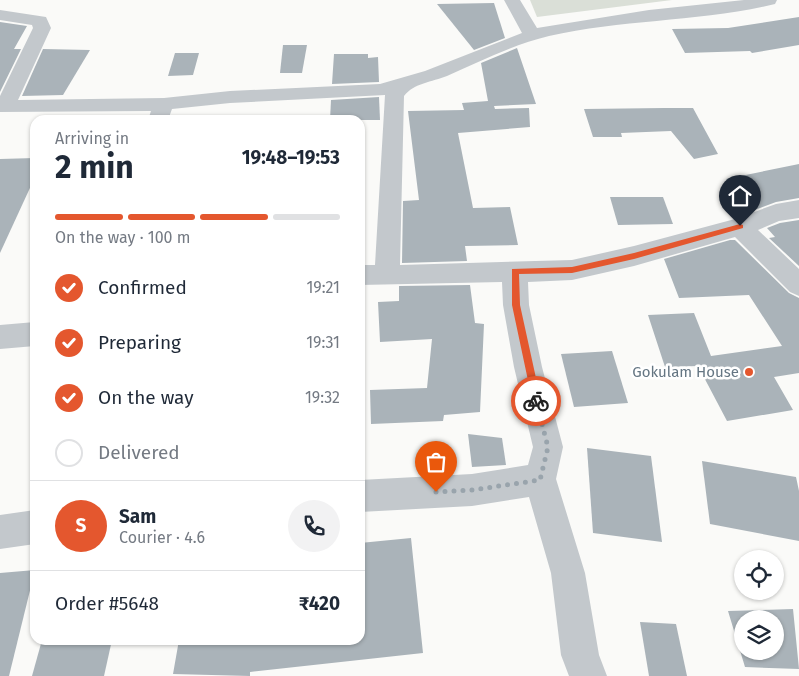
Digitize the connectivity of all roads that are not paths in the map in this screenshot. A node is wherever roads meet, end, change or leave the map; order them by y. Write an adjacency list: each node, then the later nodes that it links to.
1 (512, 0): 5 (street)
2 (769, 0): 3 (street)
3 (690, 5): 5 (street)
4 (0, 15): 7 (street)
5 (532, 35): 6 (street)
6 (403, 84): 7 (street); 12 (street)
7 (161, 112)
8 (799, 209): 9 (street)
9 (740, 226): 10 (street); 13 (street)
10 (515, 271): 12 (street); 16 (street)
11 (365, 275): 12 (street)
12 (387, 276)
13 (799, 285)
14 (30, 334): 15 (street)
15 (0, 337)
16 (540, 480): 17 (street); 20 (street)
17 (365, 496)
18 (30, 528): 19 (street)
19 (0, 532)
20 (588, 676)

